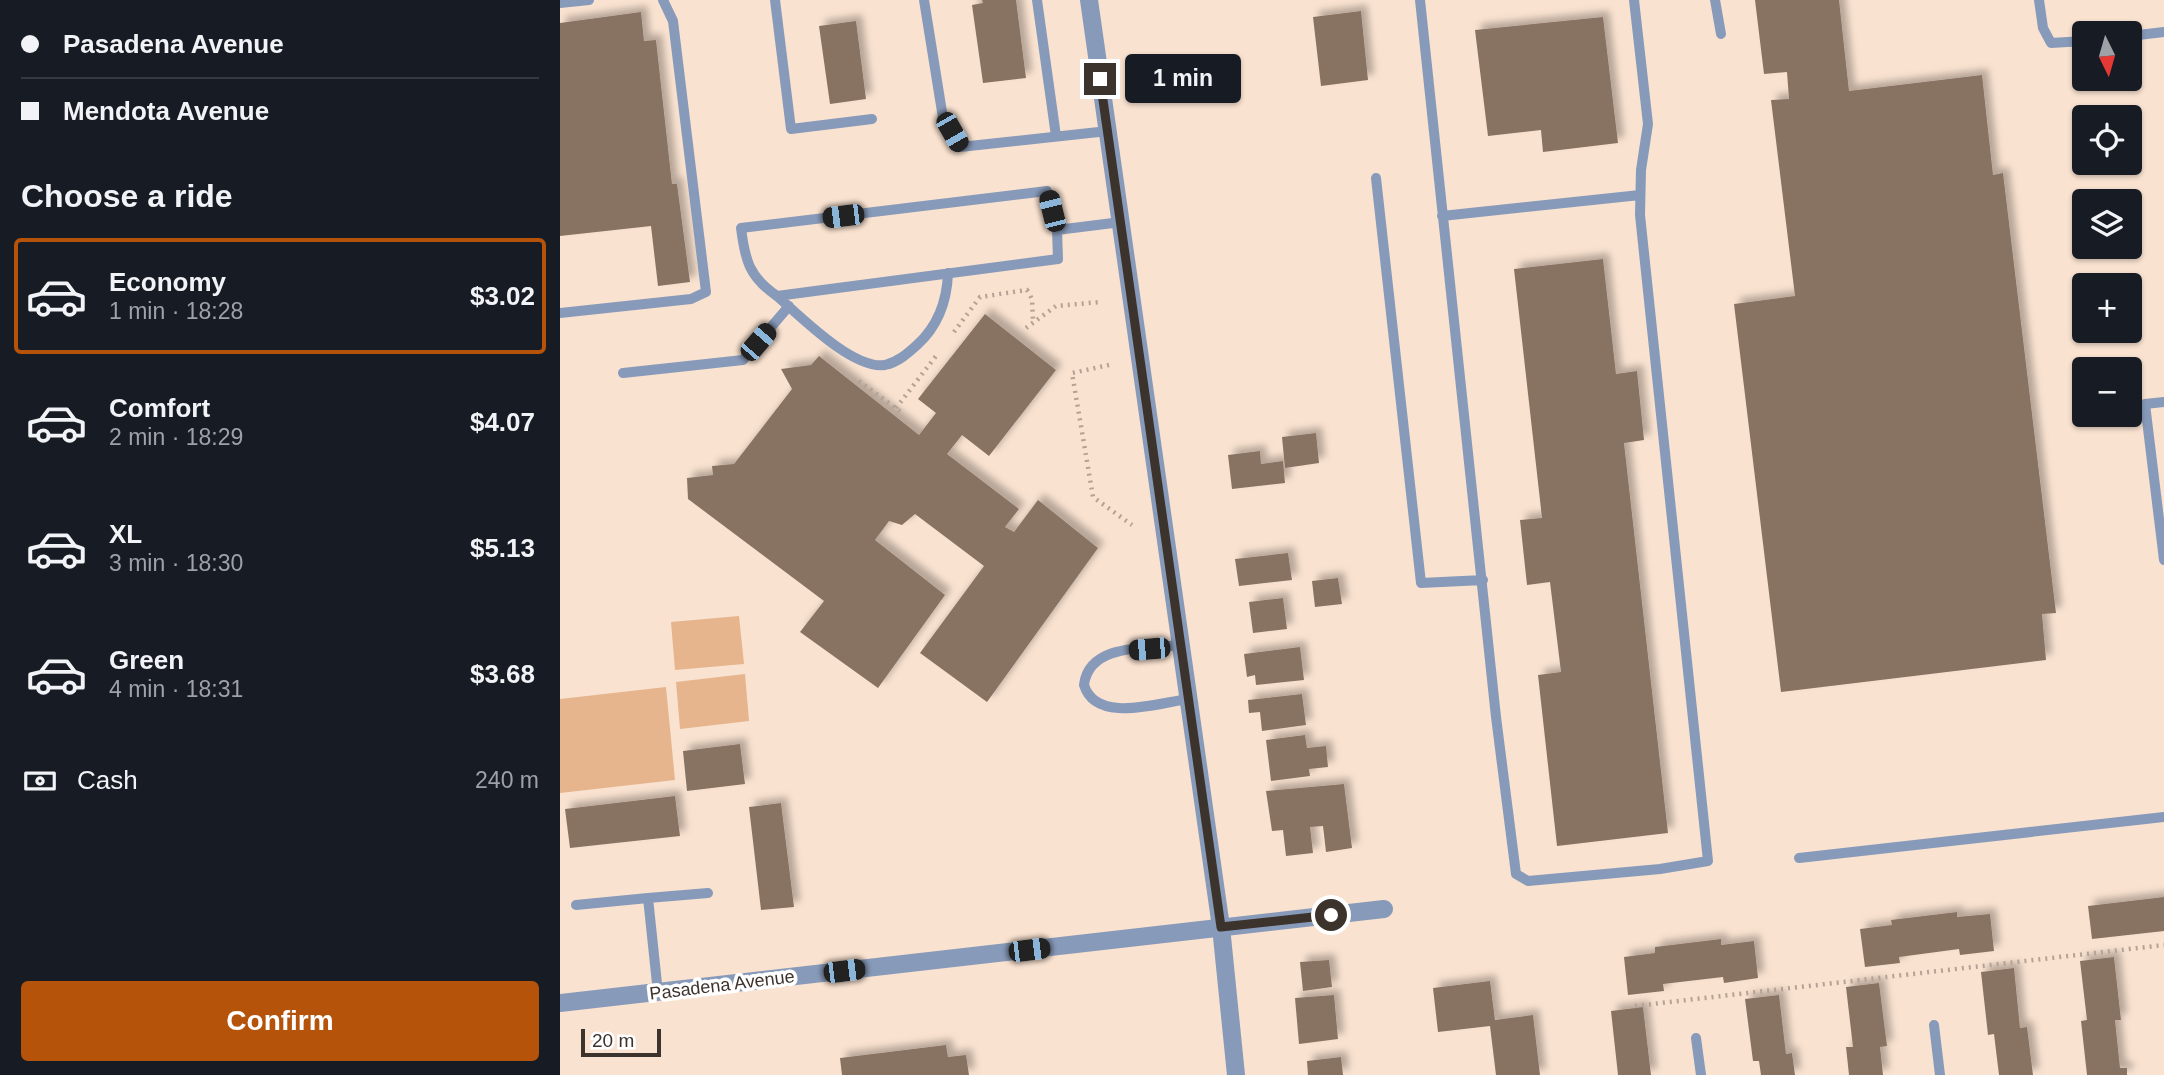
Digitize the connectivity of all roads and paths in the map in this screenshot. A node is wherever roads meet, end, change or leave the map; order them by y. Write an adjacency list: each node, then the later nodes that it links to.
1 (589, 0): 11 (lane)
2 (663, 0): 28 (lane)
3 (775, 0): 16 (lane)
4 (924, 0): 18 (lane)
5 (1037, 0): 18 (lane)
6 (1089, 0): 17 (street)
7 (1420, 0): 21 (lane)
8 (1634, 0): 20 (lane)
9 (1715, 0): 13 (lane)
10 (2039, 0): 15 (lane)
11 (560, 4)
12 (2164, 32): 14 (lane)
13 (1721, 34)
14 (2142, 35)
15 (2072, 42)
16 (872, 120)
17 (1108, 131): 18 (lane); 22 (street)
18 (1056, 136)
19 (1376, 178): 39 (lane)
20 (1640, 195): 21 (lane); 39 (lane)
21 (1443, 216): 39 (lane)
22 (1121, 222): 23 (lane); 40 (street)
23 (1057, 230): 24 (lane); 25 (lane)
24 (948, 273): 25 (lane); 27 (lane)
25 (777, 296): 27 (lane)
26 (1100, 302): 29 (path)
27 (789, 306): 34 (lane)
28 (560, 313)
29 (1033, 320): 30 (path); 31 (path)
30 (1026, 328)
31 (947, 341)
32 (938, 352): 35 (path)
33 (1109, 365): 37 (path)
34 (623, 373)
35 (855, 378)
36 (2164, 402): 38 (lane)
37 (1132, 525)
38 (2164, 560)
39 (1483, 580)
40 (1182, 645): 41 (street); 41 (lane)
41 (1188, 699): 48 (street)
42 (2164, 817): 43 (lane)
43 (1800, 858)
44 (708, 893): 45 (lane)
45 (648, 898): 46 (lane); 50 (lane)
46 (576, 905)
47 (1384, 909): 48 (street, Pasadena Avenue)
48 (1221, 927): 50 (street, Pasadena Avenue); 55 (street)
49 (2164, 945): 52 (path)
50 (658, 993): 51 (street, Pasadena Avenue)
51 (560, 1003)
52 (1635, 1006)
53 (1934, 1025): 57 (lane)
54 (1696, 1038): 56 (lane)
55 (1236, 1075)
56 (1701, 1075)
57 (1940, 1075)

